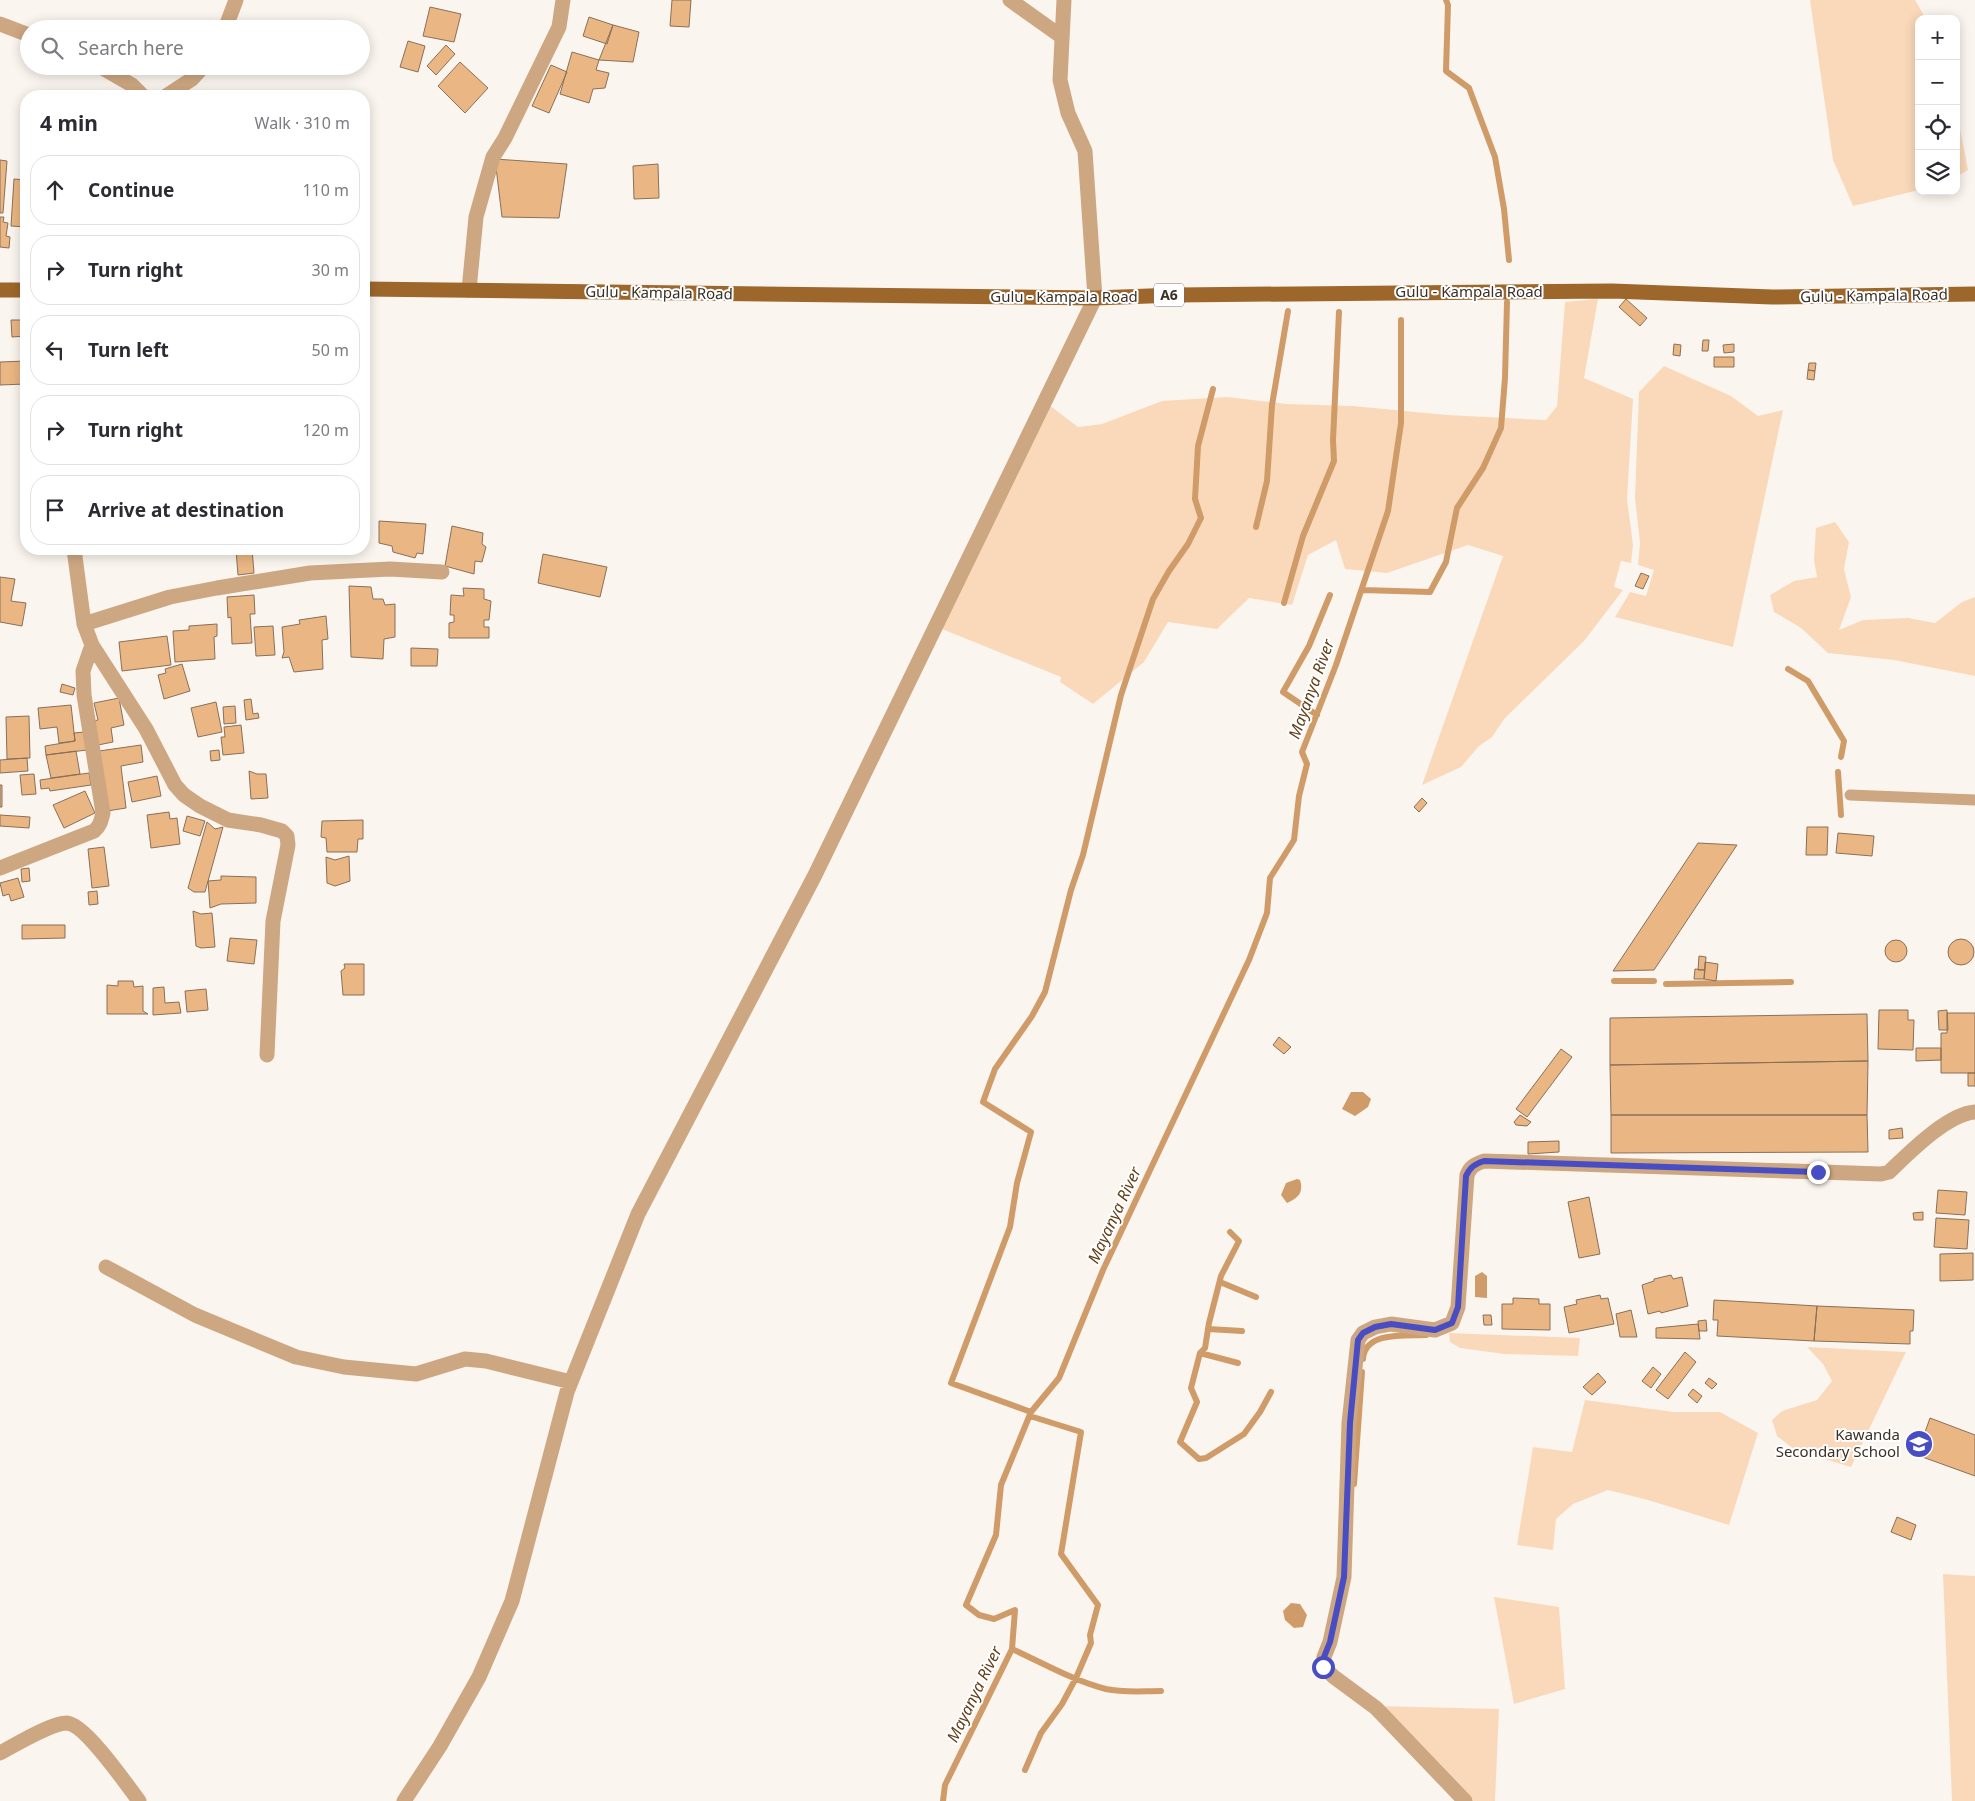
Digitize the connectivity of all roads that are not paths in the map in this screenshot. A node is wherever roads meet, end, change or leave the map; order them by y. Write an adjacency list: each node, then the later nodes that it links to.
1 (236, 0): 5 (street)
2 (563, 0): 16 (street)
3 (1010, 0): 8 (street)
4 (1064, 0): 8 (street)
5 (228, 20)
6 (0, 24): 7 (street)
7 (20, 32)
8 (1062, 37): 18 (street)
9 (115, 75): 11 (street)
10 (196, 75): 12 (street)
11 (137, 90)
12 (175, 90)
13 (370, 289): 16 (main road, Gulu - Kampala Road / A6)
14 (0, 290): 15 (main road)
15 (20, 290)
16 (469, 290): 18 (main road, Gulu - Kampala Road / A6)
17 (1975, 294): 18 (main road, Gulu - Kampala Road / A6)
18 (1095, 298): 29 (street)
19 (75, 555): 21 (street)
20 (442, 572): 21 (street)
21 (84, 624): 22 (street)
22 (92, 645): 25 (street); 26 (street)
23 (1850, 795): 24 (lane)
24 (1975, 800)
25 (0, 868)
26 (266, 1055)
27 (1975, 1112): 33 (street)
28 (106, 1267): 29 (street)
29 (571, 1382): 32 (street)
30 (0, 1753): 31 (street)
31 (139, 1801)
32 (404, 1801)
33 (1465, 1801)

